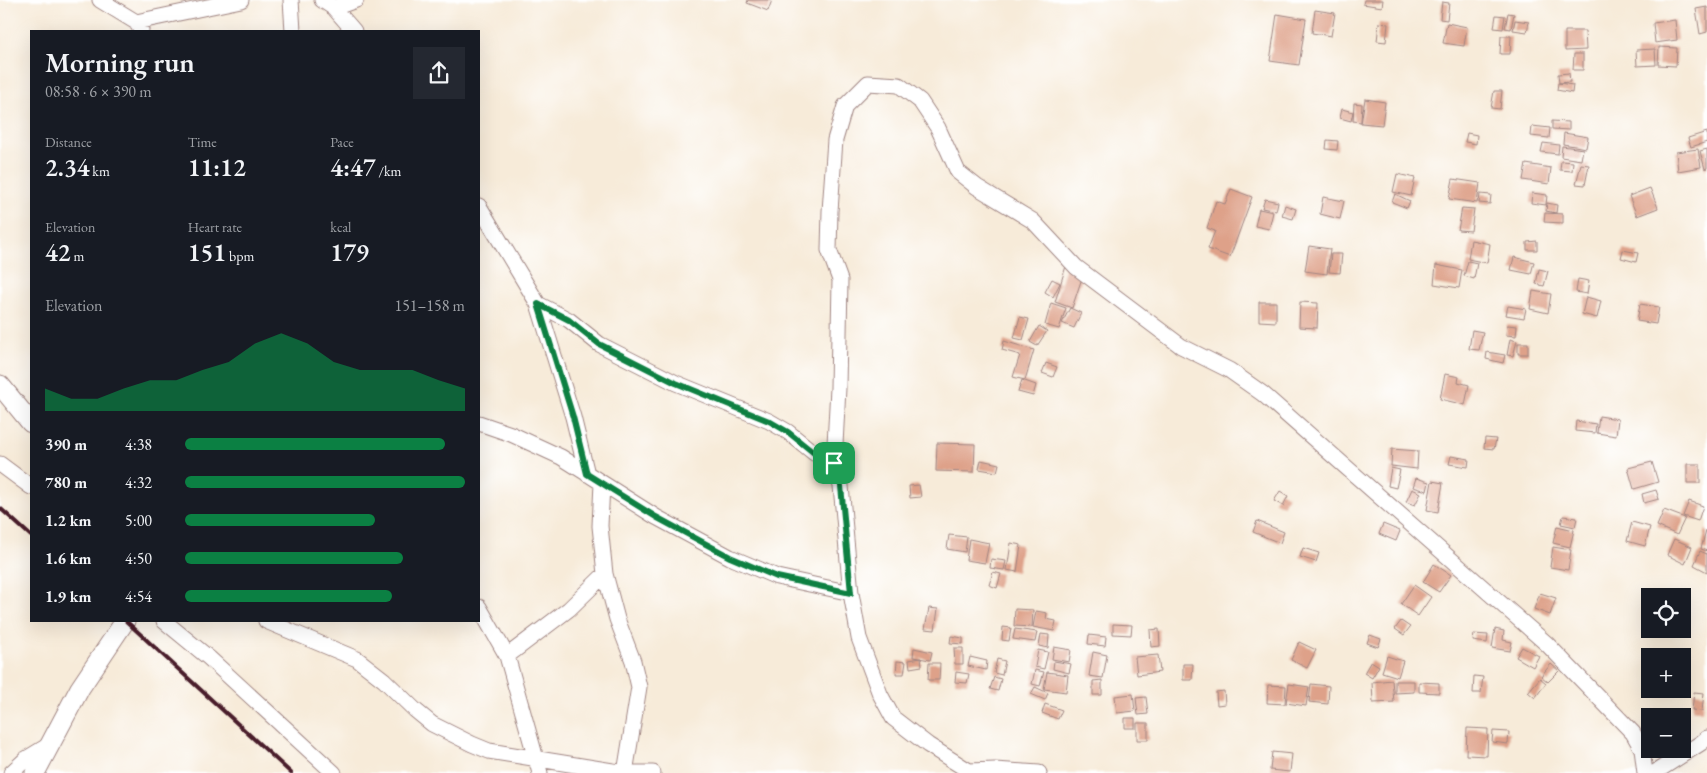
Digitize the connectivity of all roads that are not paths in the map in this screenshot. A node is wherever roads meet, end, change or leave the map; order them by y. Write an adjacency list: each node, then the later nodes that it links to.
1 (100, 0): 6 (street)
2 (241, 0): 6 (street)
3 (291, 0): 7 (street)
4 (356, 0): 5 (street)
5 (328, 4): 8 (street)
6 (139, 27)
7 (293, 30)
8 (353, 30)
9 (480, 208): 10 (street)
10 (538, 304): 14 (street); 16 (street)
11 (0, 385): 12 (street)
12 (30, 422)
13 (480, 423): 16 (street)
14 (834, 463): 20 (street); 37 (street)
15 (0, 464): 18 (street)
16 (587, 474): 17 (street)
17 (602, 483): 19 (street); 20 (street)
18 (30, 486)
19 (605, 574): 25 (street); 34 (street)
20 (851, 593): 29 (street)
21 (480, 609): 25 (street)
22 (124, 622): 27 (street)
23 (165, 622): 32 (street)
24 (268, 622): 28 (street)
25 (507, 656): 28 (street)
26 (1707, 738): 38 (street)
27 (49, 745): 30 (street); 31 (street)
28 (535, 758): 33 (street); 34 (street)
29 (968, 772): 36 (street)
30 (11, 773)
31 (36, 773)
32 (334, 773)
33 (540, 773)
34 (625, 773): 35 (street)
35 (653, 773)
36 (1039, 773)
37 (1645, 773)
38 (1654, 773)

